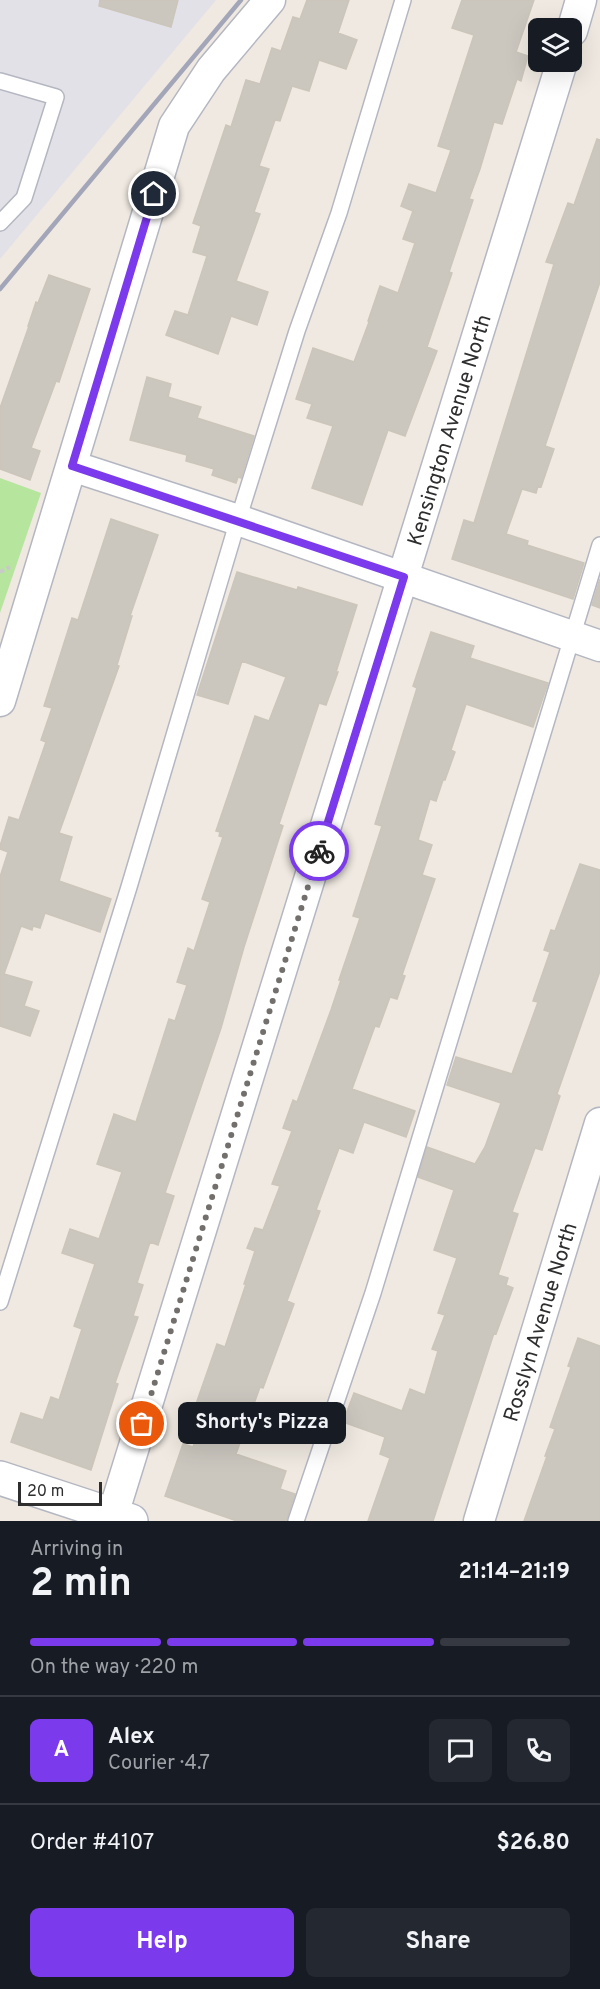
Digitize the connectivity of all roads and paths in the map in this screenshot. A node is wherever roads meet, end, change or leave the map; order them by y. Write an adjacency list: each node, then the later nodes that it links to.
1 (270, 0): 8 (street)
2 (404, 0): 9 (lane)
3 (581, 0): 4 (street)
4 (576, 18)
5 (559, 72): 11 (street, Kensington Avenue North)
6 (0, 81): 7 (lane)
7 (0, 223)
8 (72, 466): 9 (street); 14 (street)
9 (238, 520): 11 (street); 16 (lane)
10 (600, 545): 12 (lane)
11 (404, 577): 12 (street); 18 (street, Kensington Avenue North)
12 (572, 636): 13 (street); 19 (lane)
13 (600, 646)
14 (0, 701)
15 (600, 1123): 20 (street, Rosslyn Avenue North)
16 (0, 1302)
17 (0, 1478): 18 (main road)
18 (118, 1519)
19 (296, 1521)
20 (479, 1521)

